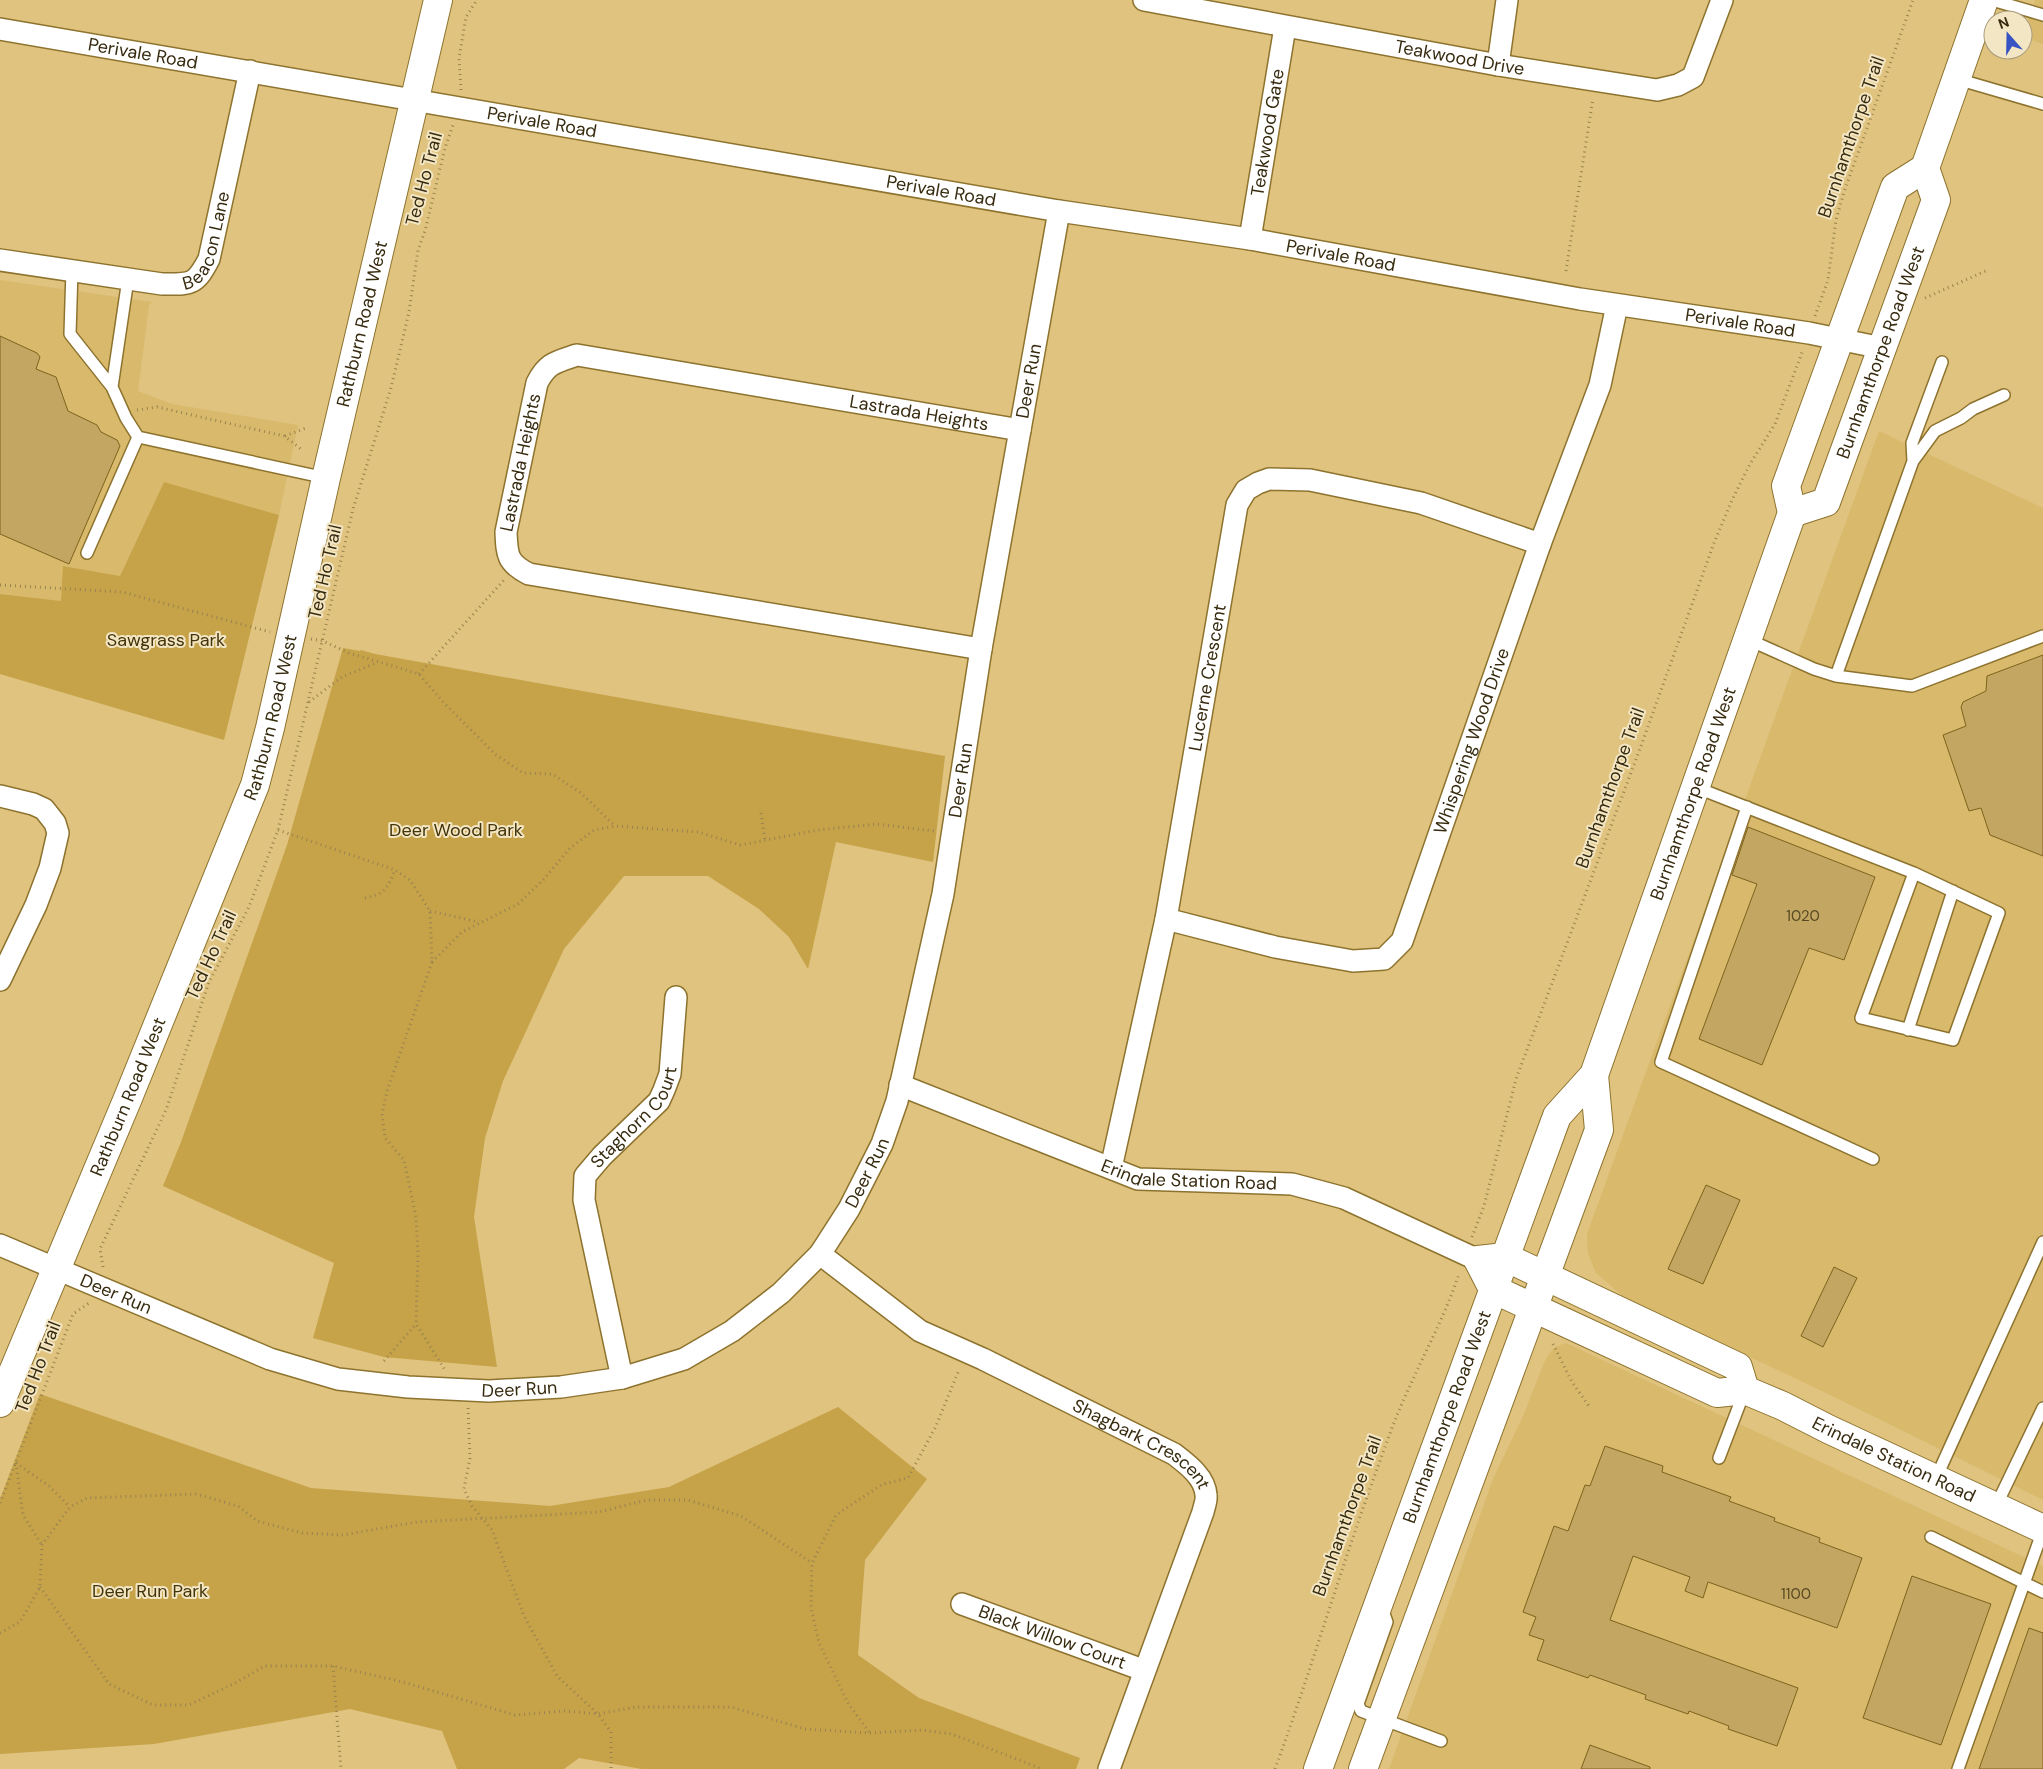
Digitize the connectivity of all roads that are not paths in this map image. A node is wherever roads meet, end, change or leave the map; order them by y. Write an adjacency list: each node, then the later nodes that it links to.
1 (438, 0): 13 (main road, Rathburn Road West)
2 (1144, 0): 8 (street, Teakwood Drive)
3 (1507, 0): 10 (street)
4 (1722, 0): 10 (street, Teakwood Drive)
5 (1984, 0): 12 (main road)
6 (1992, 0): 7 (lane)
7 (2043, 15)
8 (1286, 27): 10 (street, Teakwood Drive); 17 (street, Teakwood Gate)
9 (0, 29): 11 (street, Perivale Road)
10 (1498, 65)
11 (250, 71): 13 (street, Perivale Road); 20 (street, Beacon Lane)
12 (1956, 79): 14 (lane); 15 (main road)
13 (415, 99): 16 (street, Perivale Road); 30 (main road, Rathburn Road West)
14 (2043, 104)
15 (1925, 168): 22 (main road); 23 (main road, Burnhamthorpe Road West)
16 (1059, 211): 17 (street, Perivale Road); 27 (street, Deer Run)
17 (1250, 239): 21 (street, Perivale Road)
18 (0, 260): 19 (street, Beacon Lane)
19 (72, 270): 20 (street, Beacon Lane); 25 (lane)
20 (128, 279): 25 (lane)
21 (1617, 305): 22 (street, Perivale Road); 32 (street, Whispering Wood Drive)
22 (1840, 340): 23 (street, Perivale Road); 31 (main road)
23 (1882, 348): 31 (main road, Burnhamthorpe Road West)
24 (1942, 362): 29 (lane)
25 (112, 386): 28 (lane)
26 (2004, 395): 29 (lane)
27 (1020, 430): 36 (street, Deer Run); 36 (street, Lastrada Heights)
28 (138, 437): 30 (lane); 33 (lane)
29 (1913, 460): 37 (lane)
30 (326, 478): 56 (main road, Rathburn Road West)
31 (1792, 513): 35 (main road, Burnhamthorpe Road West)
32 (1540, 544): 43 (street, Whispering Wood Drive); 43 (street, Lucerne Crescent)
33 (87, 553)
34 (2043, 636): 37 (lane)
35 (1747, 639): 37 (lane); 38 (main road, Burnhamthorpe Road West)
36 (981, 649): 48 (street, Deer Run)
37 (1836, 676)
38 (1695, 786): 40 (lane); 47 (main road, Burnhamthorpe Road West)
39 (0, 796): 44 (street)
40 (1747, 807): 41 (lane); 49 (lane)
41 (1914, 873): 42 (lane); 46 (lane)
42 (1954, 891): 46 (lane); 46 (lane)
43 (1166, 919): 50 (street, Lucerne Crescent)
44 (0, 980)
45 (676, 997): 60 (street, Staghorn Court)
46 (1908, 1030)
47 (1594, 1075): 54 (main road, Burnhamthorpe Road West); 57 (main road, Burnhamthorpe Road West)
48 (900, 1085): 50 (street, Erindale Station Road); 53 (street, Deer Run)
49 (1873, 1159)
50 (1111, 1168): 55 (street, Erindale Station Road)
51 (2043, 1242): 65 (lane)
52 (0, 1245): 56 (street, Deer Run)
53 (820, 1254): 60 (street, Deer Run); 73 (street, Shagbark Crescent)
54 (1505, 1257): 55 (main road); 57 (main road); 58 (main road, Burnhamthorpe Road West)
55 (1478, 1260): 58 (main road)
56 (56, 1270): 60 (street, Deer Run); 62 (main road, Rathburn Road West)
57 (1546, 1277): 59 (main road, Burnhamthorpe Road West); 61 (main road)
58 (1494, 1289): 59 (main road, Erindale Station Road); 71 (main road, Burnhamthorpe Road West)
59 (1535, 1308): 61 (main road, Erindale Station Road); 74 (main road, Burnhamthorpe Road West)
60 (622, 1378)
61 (1745, 1390): 64 (lane); 65 (main road, Erindale Station Road)
62 (0, 1403)
63 (2043, 1408): 66 (lane)
64 (1719, 1458)
65 (1936, 1478): 66 (main road, Erindale Station Road)
66 (1996, 1506): 67 (main road, Erindale Station Road)
67 (2043, 1529): 69 (lane)
68 (1931, 1537): 69 (lane)
69 (2023, 1582): 70 (lane); 79 (lane)
70 (2043, 1592)
71 (1379, 1601): 74 (lane); 77 (main road, Burnhamthorpe Road West)
72 (962, 1604): 73 (street, Black Willow Court)
73 (1144, 1670): 76 (street, Shagbark Crescent)
74 (1381, 1719): 75 (lane); 78 (main road, Burnhamthorpe Road West)
75 (1441, 1741)
76 (1109, 1769)
77 (1318, 1769)
78 (1363, 1769)
79 (1958, 1769)

